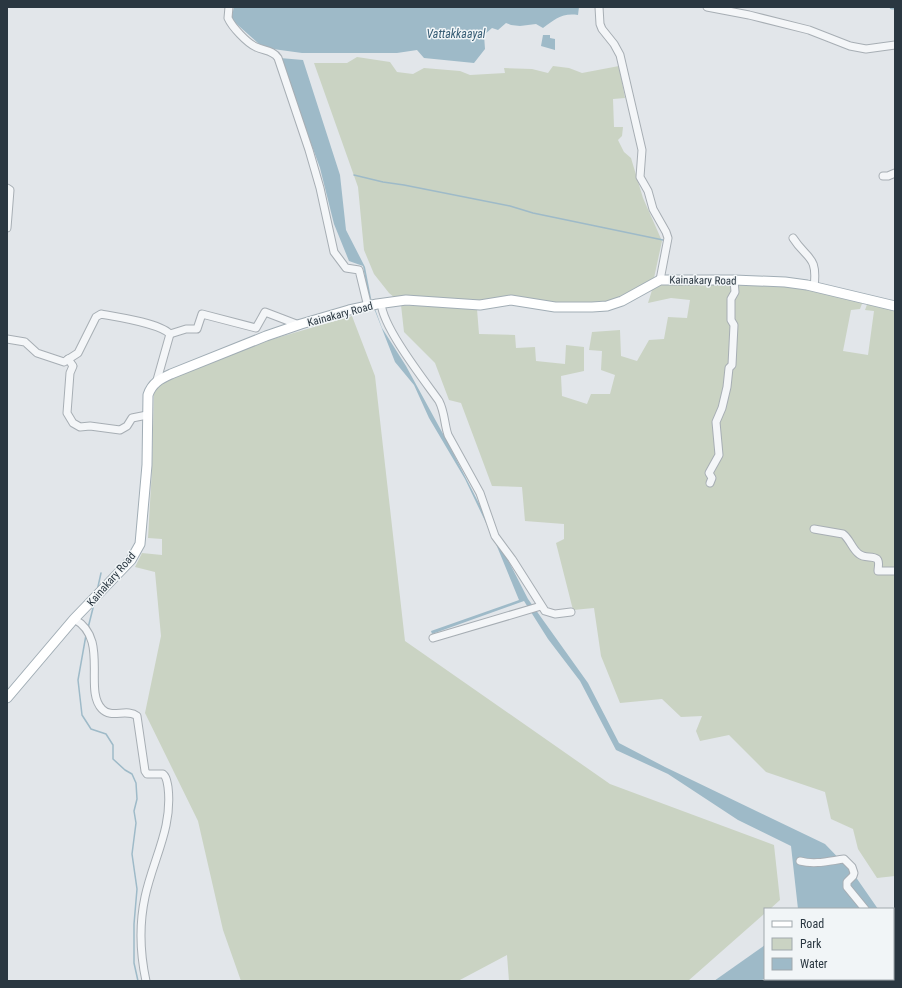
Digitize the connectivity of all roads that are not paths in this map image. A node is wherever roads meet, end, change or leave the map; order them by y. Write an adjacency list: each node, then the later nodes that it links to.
1 (229, 7): 13 (street)
2 (599, 7): 10 (street)
3 (707, 7): 4 (street)
4 (895, 45)
5 (895, 173): 6 (street)
6 (883, 176)
7 (7, 188): 8 (street)
8 (7, 228)
9 (793, 238): 12 (street)
10 (660, 280): 11 (main road, Kainakary Road); 13 (main road, Kainakary Road)
11 (734, 280): 12 (main road, Kainakary Road); 21 (street)
12 (814, 286): 14 (main road, Kainakary Road)
13 (374, 305): 15 (main road, Kainakary Road); 24 (street)
14 (895, 306)
15 (299, 325): 16 (street); 19 (main road, Kainakary Road)
16 (170, 334): 18 (street); 19 (street)
17 (7, 339): 18 (street)
18 (68, 360): 20 (street)
19 (157, 380): 20 (main road, Kainakary Road)
20 (147, 415): 26 (main road, Kainakary Road)
21 (710, 483)
22 (814, 529): 23 (street)
23 (895, 571)
24 (541, 606): 25 (street); 27 (street)
25 (571, 612)
26 (75, 618): 28 (main road, Kainakary Road); 31 (street)
27 (432, 638)
28 (7, 698)
29 (800, 862): 30 (street)
30 (864, 908)
31 (146, 981)

